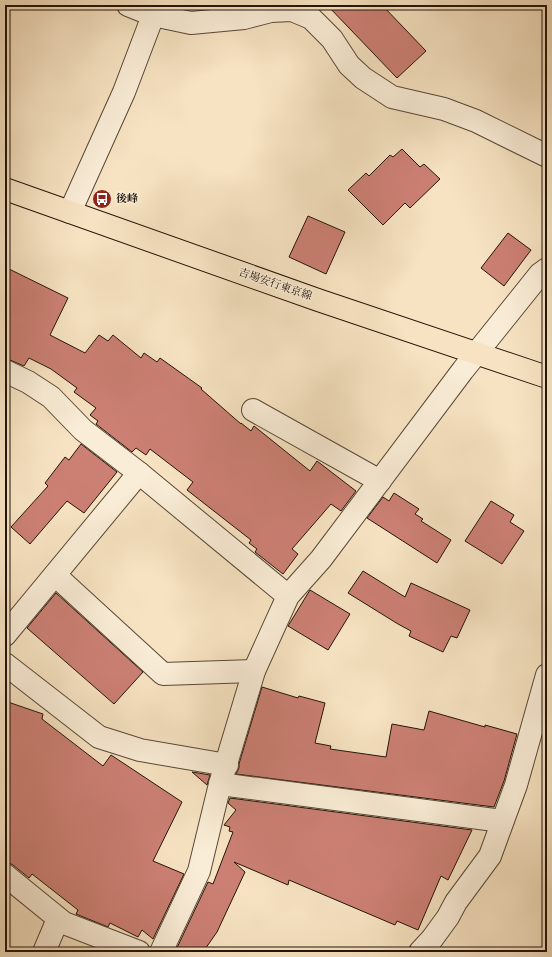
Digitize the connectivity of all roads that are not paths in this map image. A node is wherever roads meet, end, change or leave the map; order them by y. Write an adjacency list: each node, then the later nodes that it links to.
1 (128, 5): 2 (street)
2 (155, 10): 3 (street); 5 (street)
3 (547, 156)
4 (5, 189): 5 (main road, 吉場安行東京線)
5 (70, 212): 7 (main road, 吉場安行東京線)
6 (547, 269): 7 (street)
7 (477, 352): 9 (main road, 吉場安行東京線); 12 (street)
8 (5, 371): 11 (street)
9 (547, 377)
10 (253, 410): 12 (street)
11 (139, 473): 13 (street); 14 (street)
12 (380, 481): 14 (street)
13 (55, 575): 15 (street); 17 (street)
14 (288, 596): 17 (street)
15 (5, 635)
16 (5, 664): 19 (street)
17 (254, 671): 19 (street)
18 (547, 675): 20 (street)
19 (224, 774): 20 (street); 25 (street)
20 (502, 822): 26 (street)
21 (5, 875): 22 (street)
22 (58, 919): 23 (street); 24 (street)
23 (44, 952)
24 (139, 952)
25 (161, 952)
26 (420, 952)

